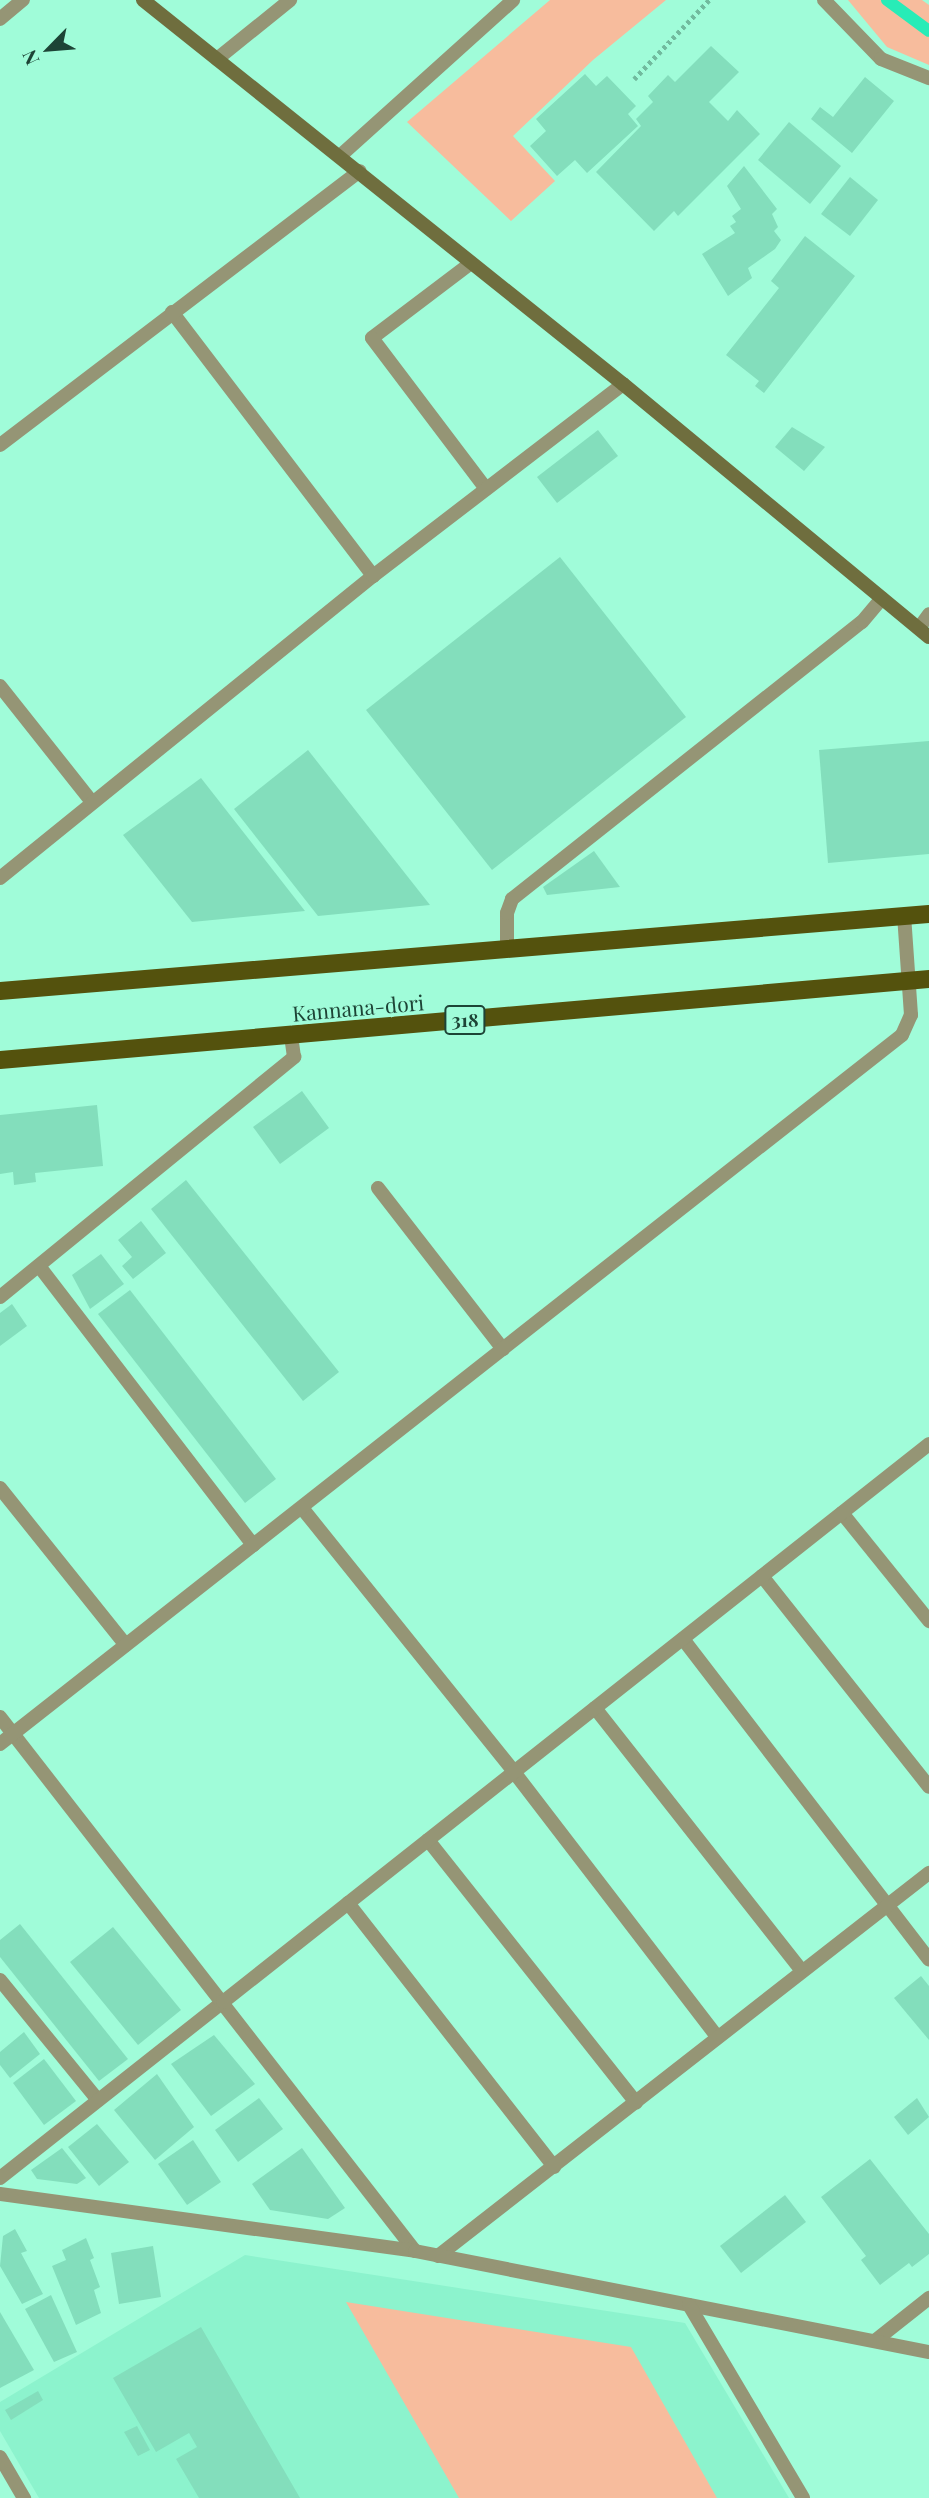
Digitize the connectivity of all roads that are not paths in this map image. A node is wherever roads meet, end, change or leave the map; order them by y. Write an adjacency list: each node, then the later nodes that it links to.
1 (23, 0): 6 (street)
2 (143, 0): 7 (street)
3 (290, 0): 7 (street)
4 (513, 0): 9 (street)
5 (824, 0): 8 (street)
6 (0, 19)
7 (217, 59): 9 (street)
8 (929, 78)
9 (340, 156): 10 (street)
10 (360, 172): 11 (street); 12 (street)
11 (471, 262): 13 (street); 15 (street)
12 (172, 312): 14 (street); 16 (street)
13 (623, 384): 15 (street); 17 (street)
14 (0, 445)
15 (486, 489): 16 (street)
16 (373, 576): 21 (street)
17 (882, 598): 19 (street); 25 (street)
18 (929, 614): 19 (street)
19 (924, 633)
20 (0, 685): 21 (street)
21 (92, 802): 22 (street)
22 (0, 878)
23 (929, 914): 24 (main road)
24 (904, 916): 25 (main road); 27 (street)
25 (507, 949): 28 (main road)
26 (929, 979): 27 (main road, Kannana-dori / 318)
27 (910, 980): 29 (main road, Kannana-dori / 318); 34 (street)
28 (0, 991)
29 (291, 1035): 30 (main road, Kannana-dori / 318); 32 (street)
30 (0, 1060)
31 (378, 1188): 34 (street)
32 (39, 1266): 33 (street); 39 (street)
33 (0, 1297)
34 (503, 1349): 37 (street)
35 (929, 1444): 38 (street)
36 (0, 1488): 43 (street)
37 (302, 1508): 39 (street); 48 (street)
38 (842, 1513): 40 (street); 41 (street)
39 (253, 1545): 43 (street)
40 (762, 1576): 42 (street); 49 (street)
41 (929, 1621)
42 (683, 1639): 44 (street); 53 (street)
43 (126, 1645): 46 (street)
44 (596, 1708): 48 (street); 55 (street)
45 (0, 1717): 46 (street)
46 (13, 1734): 47 (street); 57 (street)
47 (0, 1744)
48 (514, 1772): 50 (street); 58 (street)
49 (929, 1787)
50 (428, 1839): 52 (street); 60 (street)
51 (929, 1872): 53 (street)
52 (348, 1903): 57 (street); 61 (street)
53 (886, 1906): 54 (street); 55 (street)
54 (929, 1960)
55 (802, 1971): 58 (street)
56 (0, 1980): 59 (street)
57 (223, 2002): 59 (street); 64 (street)
58 (717, 2038): 60 (street)
59 (98, 2100): 62 (street)
60 (636, 2102): 61 (street)
61 (554, 2166): 65 (street)
62 (0, 2178)
63 (0, 2194): 64 (street)
64 (415, 2251): 65 (street)
65 (438, 2256): 67 (street)
66 (929, 2298): 68 (street)
67 (689, 2305): 68 (street); 72 (street)
68 (876, 2340): 69 (street)
69 (929, 2352)
70 (0, 2457): 71 (street)
71 (24, 2498)
72 (803, 2498)

